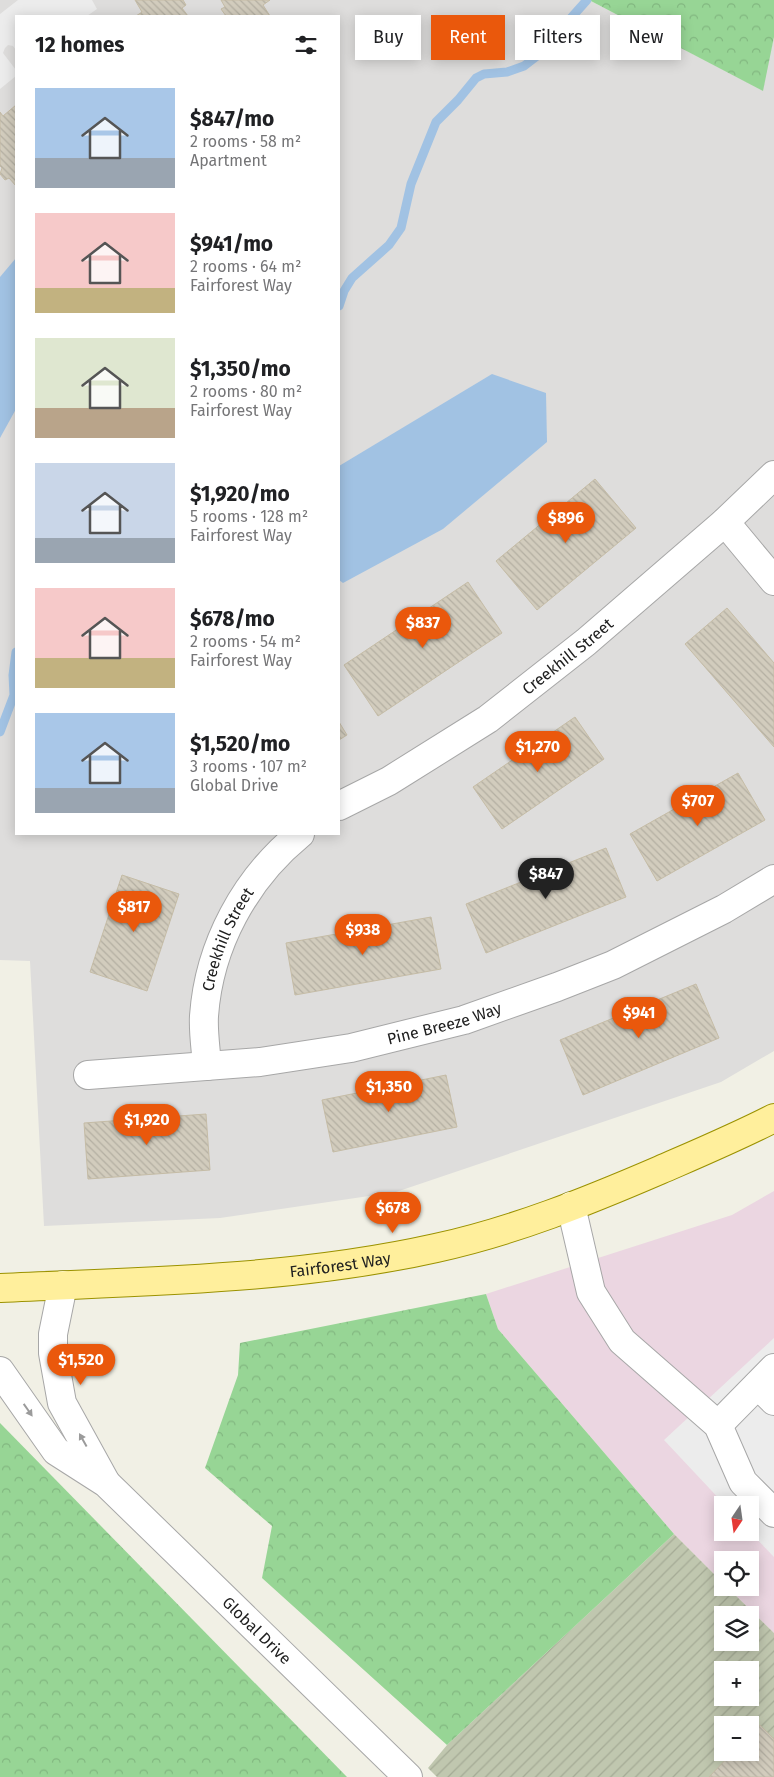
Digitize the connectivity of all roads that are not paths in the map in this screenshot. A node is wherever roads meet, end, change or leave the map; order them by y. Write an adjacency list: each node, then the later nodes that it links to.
1 (774, 475): 2 (street, Creekhill Street)
2 (725, 522): 3 (street); 4 (street, Creekhill Street)
3 (774, 581)
4 (340, 806)
5 (299, 835): 7 (street, Creekhill Street)
6 (774, 879): 7 (street, Pine Breeze Way)
7 (207, 1066): 8 (street, Pine Breeze Way)
8 (88, 1075)
9 (774, 1118): 10 (main road, Fairforest Way)
10 (571, 1206): 11 (main road, Fairforest Way); 15 (street)
11 (63, 1285): 12 (main road, Fairforest Way); 16 (street, Global Drive, one-way to 11)
12 (0, 1288)
13 (0, 1371): 16 (street, Global Drive, one-way to 16)
14 (769, 1385): 15 (street)
15 (718, 1425): 17 (street)
16 (106, 1483): 18 (street, Global Drive)
17 (774, 1513)
18 (408, 1777)

